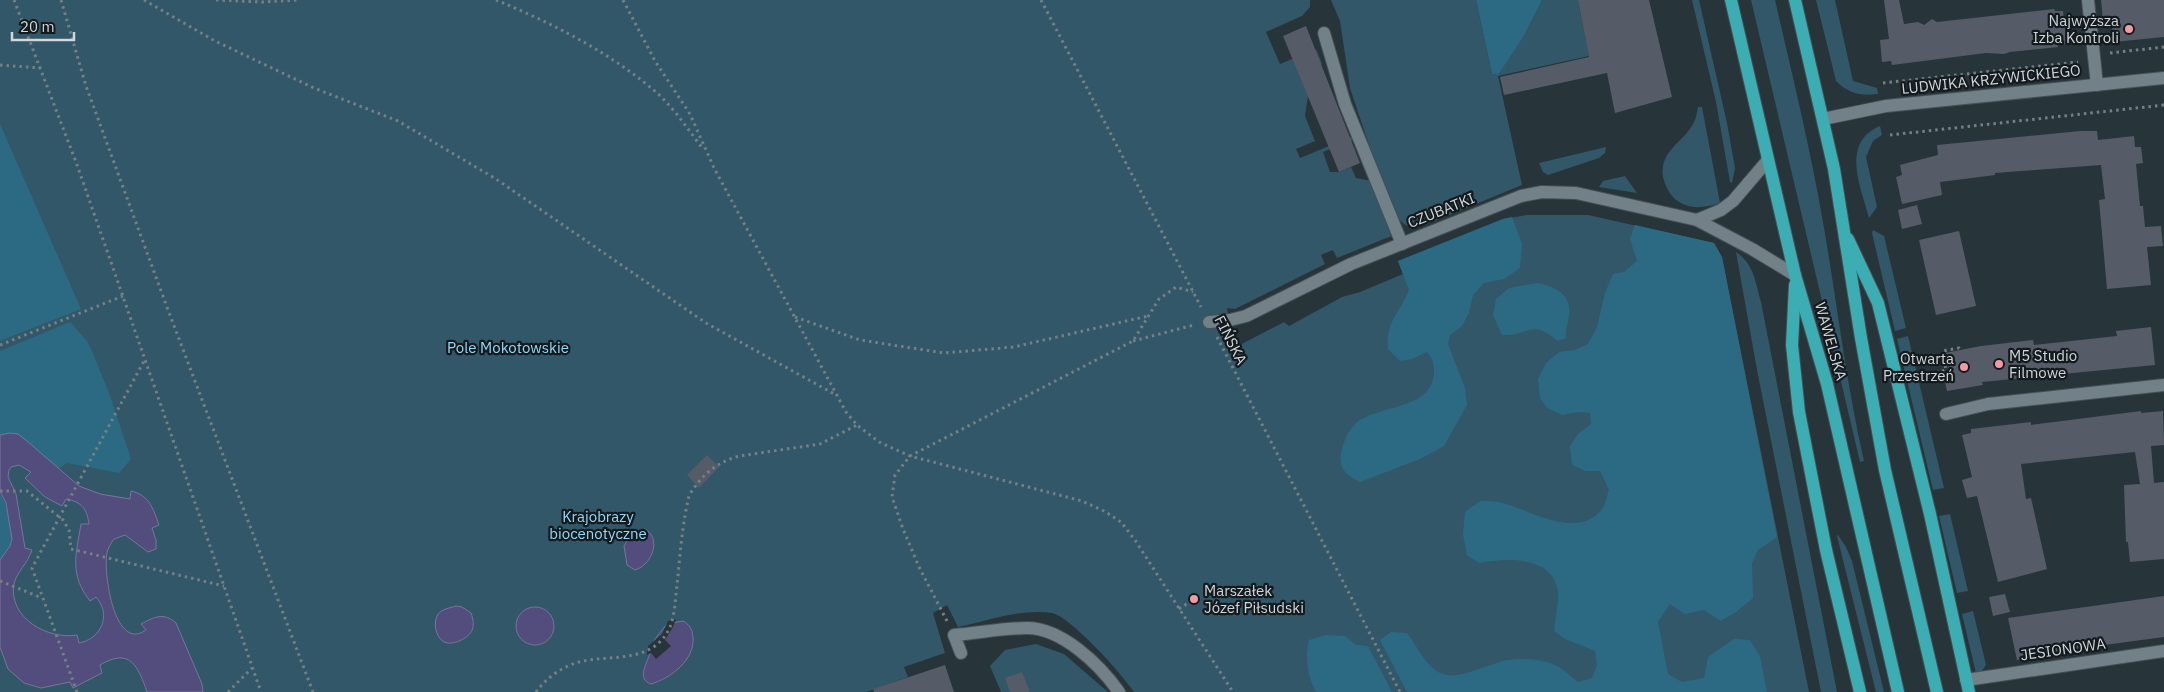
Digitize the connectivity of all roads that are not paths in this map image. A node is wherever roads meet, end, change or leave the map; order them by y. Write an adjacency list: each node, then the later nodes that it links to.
1 (1731, 0): 8 (main road, WAWELSKA)
2 (1795, 0): 7 (main road, WAWELSKA)
3 (2088, 0): 6 (street)
4 (1324, 33): 11 (street)
5 (2164, 78): 6 (street, LUDWIKA KRZYWICKIEGO)
6 (2097, 85): 7 (street, LUDWIKA KRZYWICKIEGO)
7 (1823, 119): 10 (main road, WAWELSKA)
8 (1768, 160): 9 (street); 12 (main road, WAWELSKA)
9 (1697, 220): 11 (street, CZUBATKI); 12 (street, CZUBATKI)
10 (1843, 228): 18 (main road); 22 (main road, WAWELSKA)
11 (1402, 244): 13 (street, CZUBATKI)
12 (1795, 276): 20 (main road); 21 (main road, WAWELSKA)
13 (1209, 322)
14 (2164, 385): 15 (street)
15 (1946, 414)
16 (2164, 651): 18 (street, JESIONOWA)
17 (961, 653): 19 (street)
18 (1968, 686)
19 (1119, 692)
20 (1860, 692)
21 (1898, 692)
22 (1937, 692)

